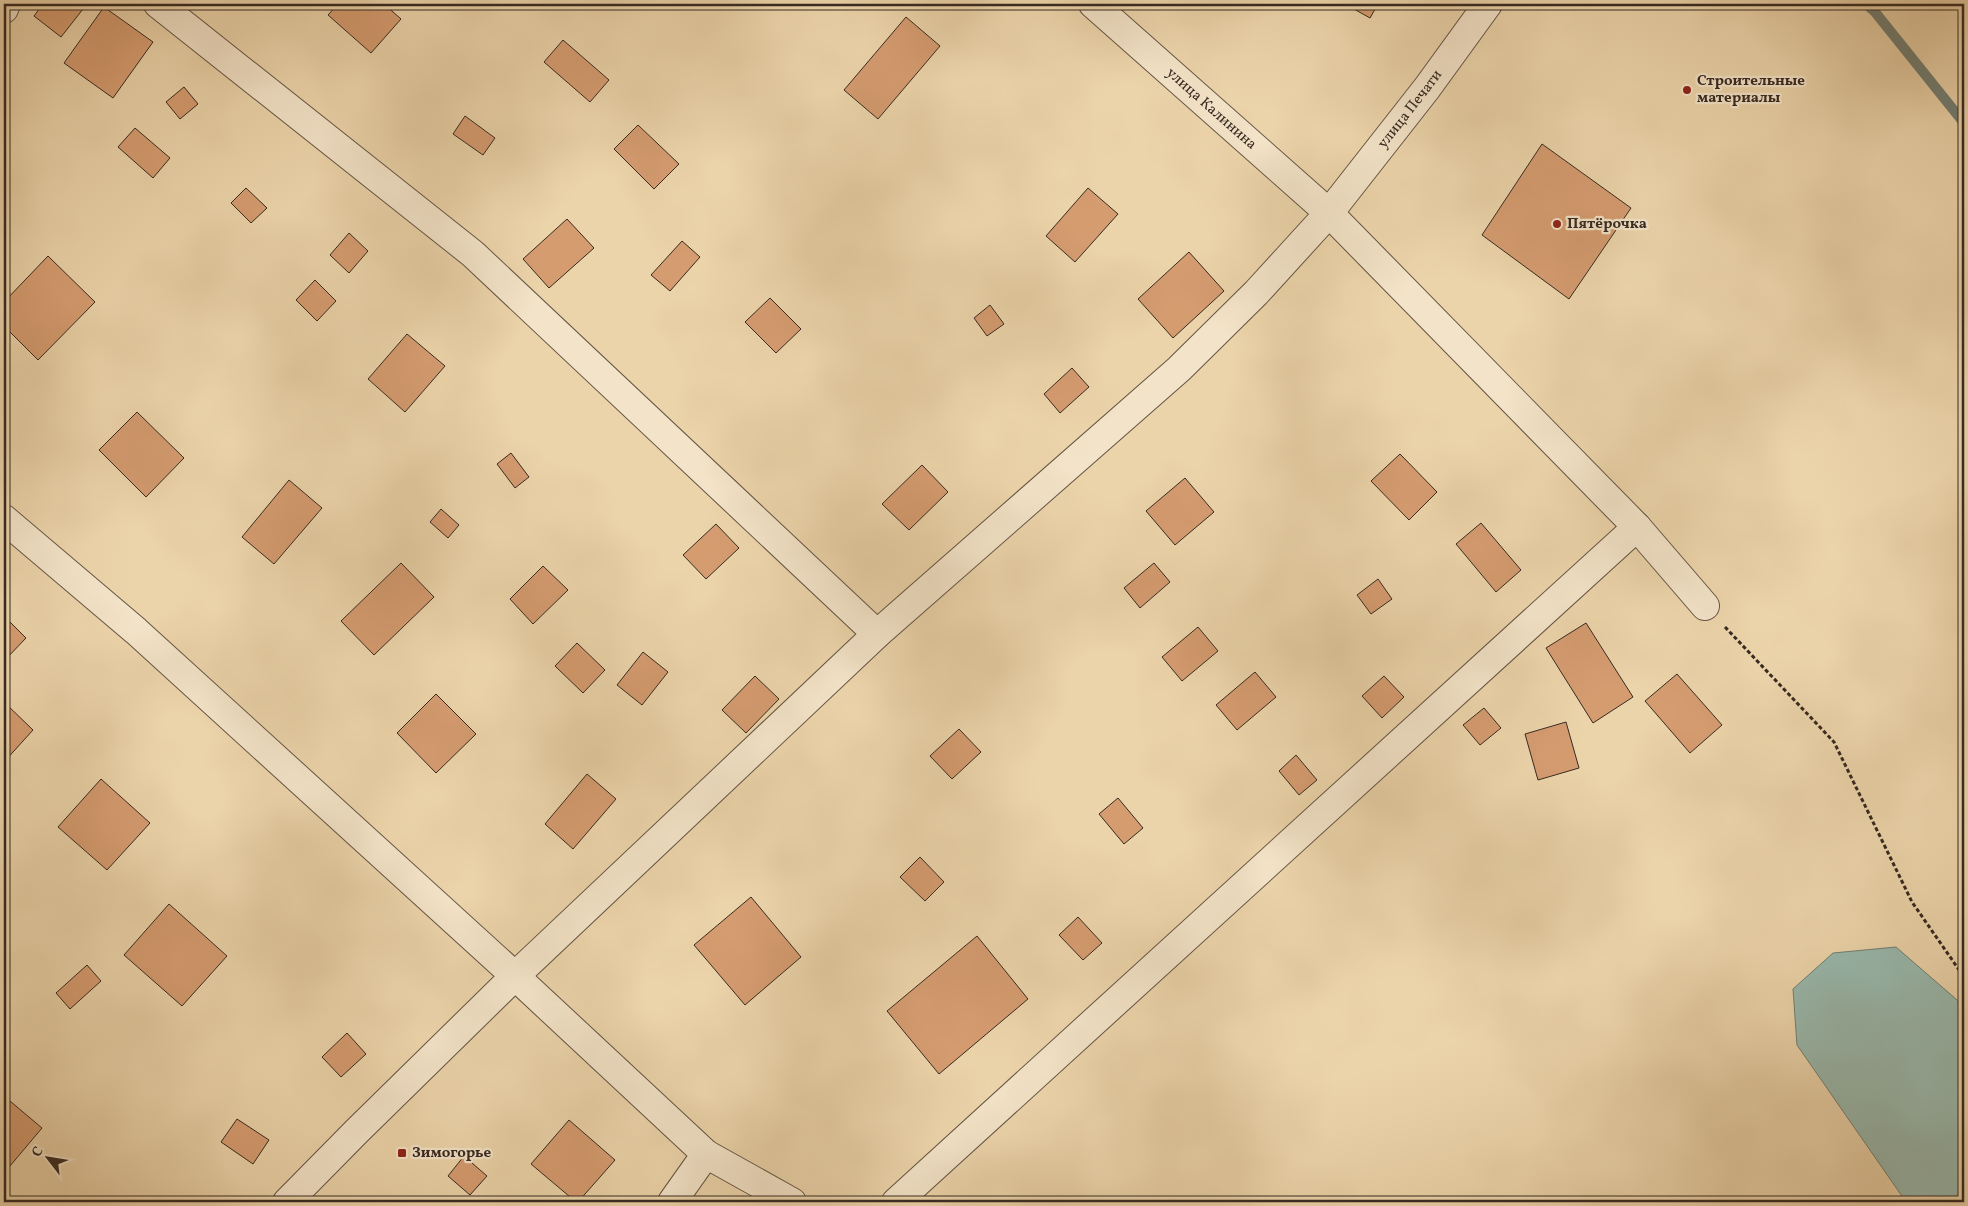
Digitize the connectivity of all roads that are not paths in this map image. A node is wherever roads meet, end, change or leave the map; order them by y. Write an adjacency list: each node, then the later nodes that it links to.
1 (6, 4): 5 (street)
2 (158, 4): 10 (street)
3 (1093, 4): 6 (street, улица Калинина)
4 (1488, 4): 6 (street, улица Печати)
5 (4, 9)
6 (1329, 213): 8 (street, улица Калинина); 10 (street, улица Печати)
7 (4, 519): 11 (street)
8 (1637, 527): 9 (street, улица Калинина); 16 (street)
9 (1705, 606)
10 (877, 634): 11 (street, улица Печати)
11 (516, 976): 12 (street); 13 (street, улица Печати)
12 (706, 1154): 14 (street); 15 (street)
13 (287, 1202)
14 (672, 1202)
15 (792, 1202)
16 (896, 1202)

